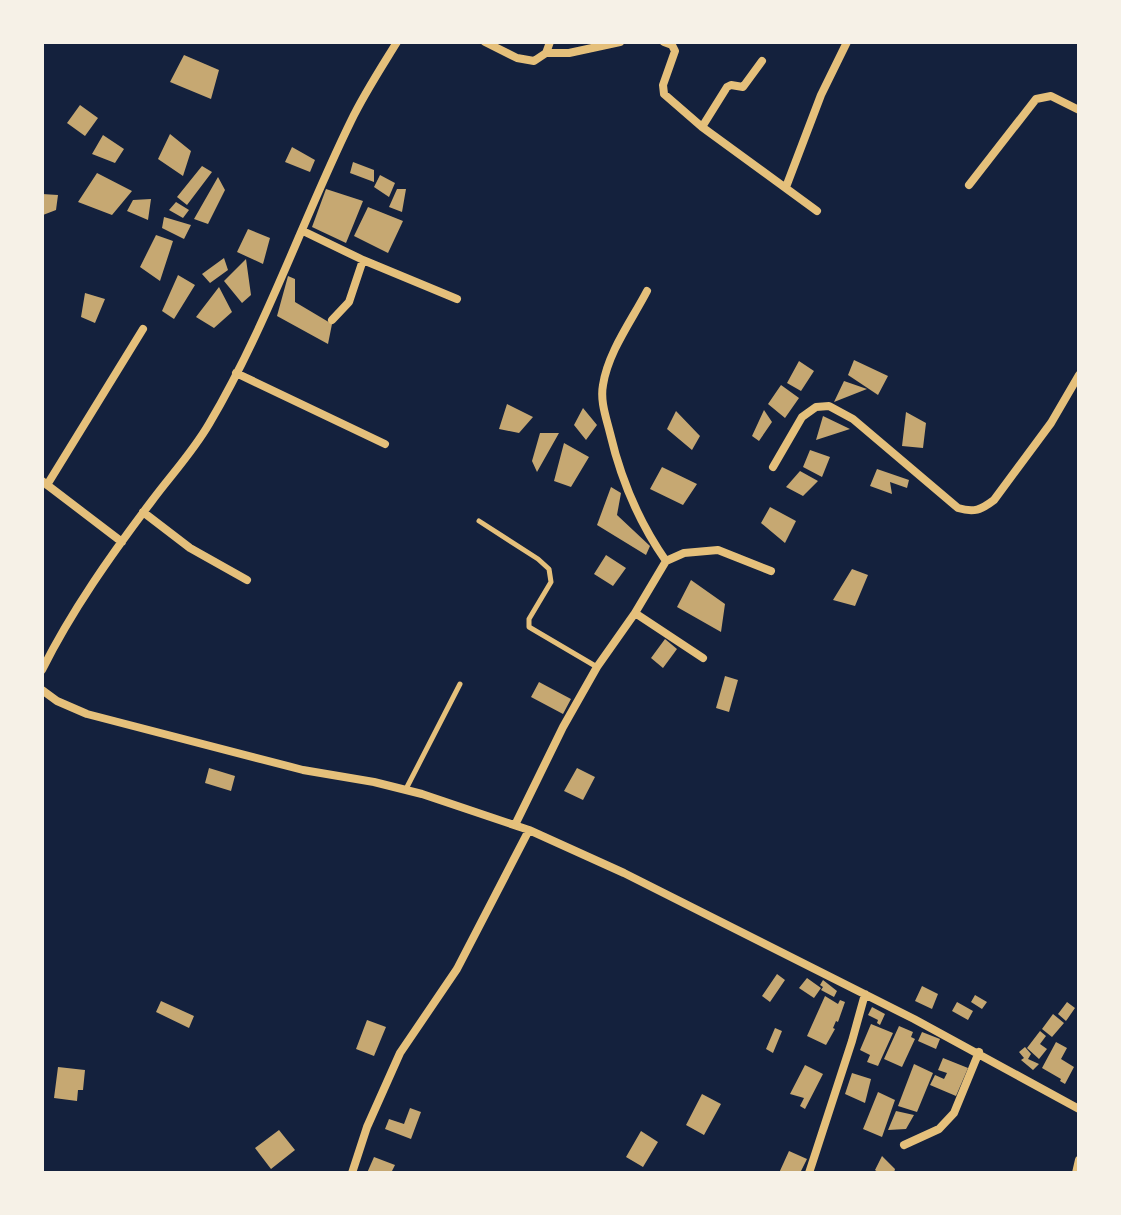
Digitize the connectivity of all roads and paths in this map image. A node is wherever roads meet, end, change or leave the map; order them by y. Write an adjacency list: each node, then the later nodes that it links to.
1 (397, 42): 14 (street)
2 (485, 42): 7 (street)
3 (550, 42): 7 (street)
4 (620, 42): 7 (street)
5 (664, 42): 10 (street)
6 (847, 42): 12 (street)
7 (546, 53)
8 (762, 61): 10 (street)
9 (1079, 110): 11 (street)
10 (702, 127): 12 (street)
11 (969, 185)
12 (786, 187): 13 (street)
13 (817, 211)
14 (303, 231): 15 (street); 20 (street)
15 (363, 260): 17 (street); 18 (street)
16 (647, 291): 28 (street)
17 (457, 299)
18 (332, 320)
19 (143, 329): 24 (street)
20 (236, 373): 22 (street); 25 (street)
21 (1079, 375): 23 (street)
22 (385, 444)
23 (773, 467)
24 (45, 483): 27 (street)
25 (143, 512): 27 (street); 30 (street)
26 (479, 521): 33 (lane)
27 (122, 542): 34 (street)
28 (666, 561): 29 (street); 31 (street)
29 (771, 571)
30 (247, 580)
31 (635, 613): 32 (street); 33 (street)
32 (703, 658)
33 (597, 667): 38 (street)
34 (42, 670)
35 (460, 684): 37 (lane)
36 (42, 690): 37 (street)
37 (405, 790): 38 (street)
38 (515, 825): 39 (street)
39 (529, 830): 40 (street); 45 (street)
40 (865, 994): 41 (street); 46 (street)
41 (979, 1052): 42 (street); 43 (street)
42 (1079, 1109)
43 (904, 1145)
44 (1079, 1160): 47 (street)
45 (352, 1173)
46 (809, 1173)
47 (1076, 1173)

